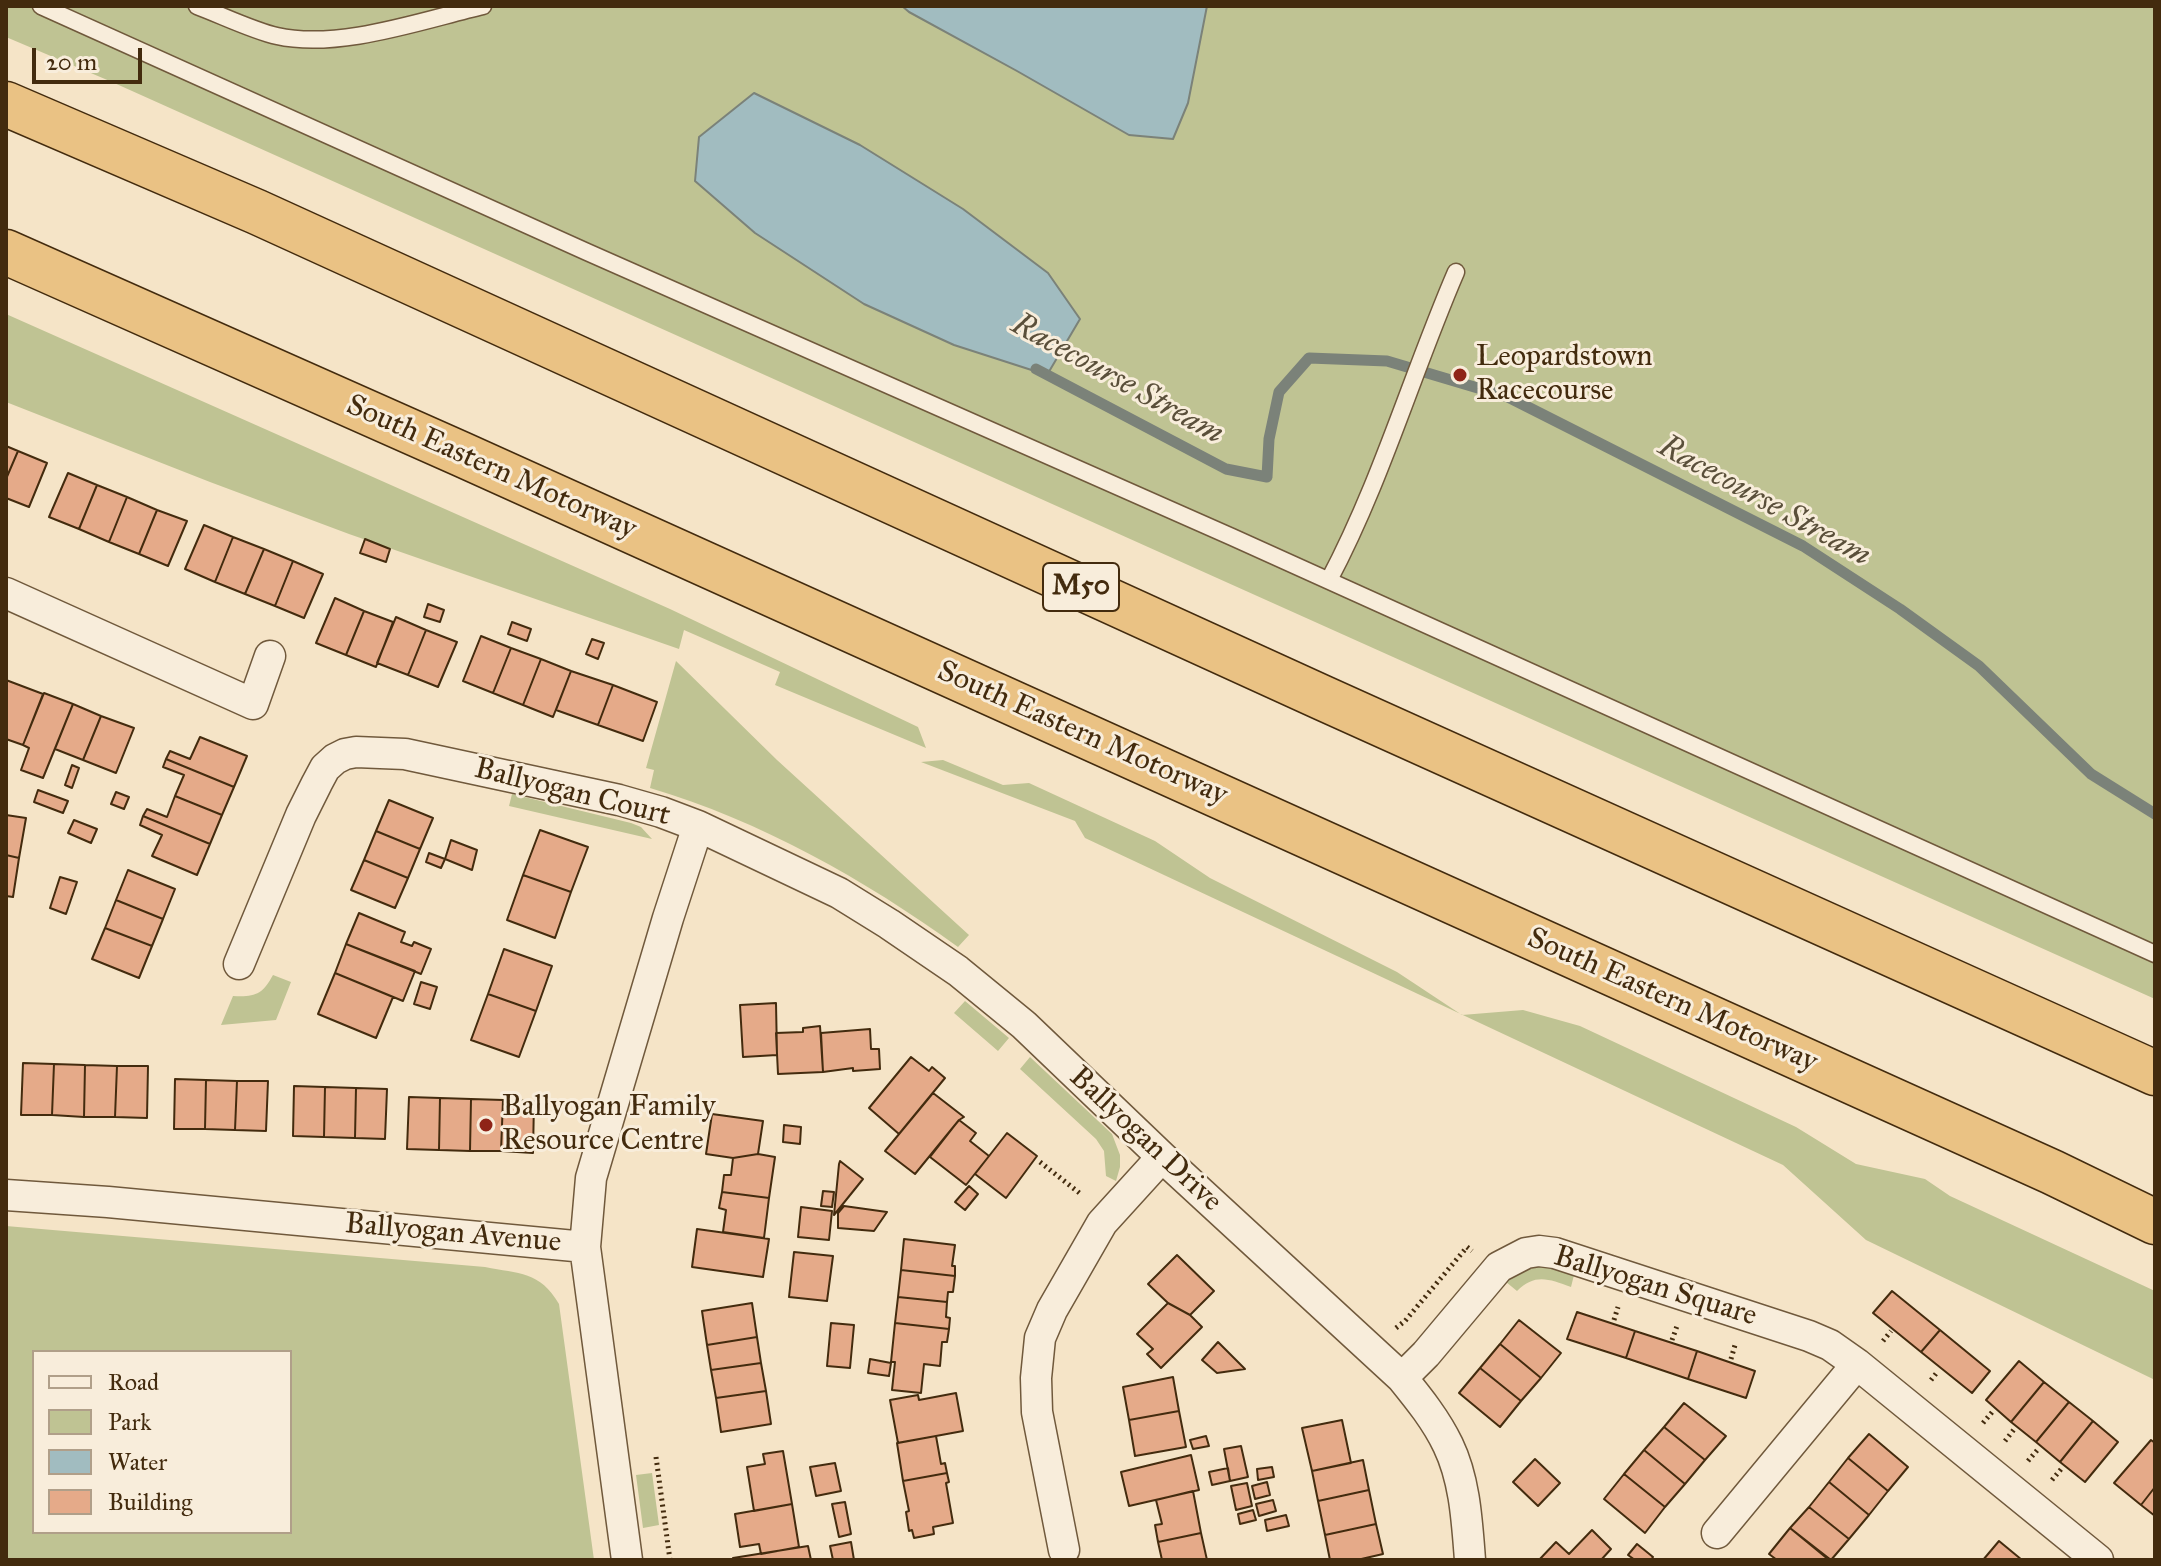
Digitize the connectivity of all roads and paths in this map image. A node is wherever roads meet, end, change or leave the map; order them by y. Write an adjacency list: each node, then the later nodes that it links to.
1 (41, 6): 7 (lane)
2 (197, 6): 3 (lane)
3 (483, 6)
4 (6, 104): 13 (highway, M50)
5 (6, 252): 18 (highway, South Eastern Motorway)
6 (1456, 272): 7 (lane)
7 (1329, 580): 11 (lane)
8 (6, 593): 9 (street)
9 (270, 656)
10 (698, 826): 12 (street, Ballyogan Court); 14 (street, Ballyogan Drive); 19 (street, Ballyogan Court)
11 (2155, 954)
12 (239, 964)
13 (2155, 1073)
14 (1162, 1157): 30 (street, Ballyogan Drive); 42 (street)
15 (1040, 1162): 17 (path)
16 (6, 1195): 19 (street, Ballyogan Avenue)
17 (1086, 1198)
18 (2155, 1222)
19 (585, 1247): 43 (street, Ballyogan Avenue)
20 (1618, 1307): 21 (path)
21 (1614, 1320)
22 (1677, 1326): 24 (path)
23 (1891, 1331): 25 (path)
24 (1672, 1340)
25 (1883, 1341)
26 (1735, 1345): 27 (path)
27 (1731, 1359)
28 (1857, 1364): 30 (street, Ballyogan Square); 41 (street); 46 (street, Ballyogan Square)
29 (1938, 1371): 31 (path)
30 (1402, 1378): 45 (street, Ballyogan Drive)
31 (1931, 1380)
32 (1993, 1411): 33 (path)
33 (1983, 1423)
34 (2015, 1428): 35 (path)
35 (2005, 1441)
36 (2039, 1448): 38 (path)
37 (656, 1457): 44 (path)
38 (2028, 1461)
39 (2062, 1468): 40 (path)
40 (2052, 1480)
41 (1717, 1533)
42 (1064, 1550)
43 (627, 1560)
44 (670, 1560)
45 (1470, 1560)
46 (2098, 1560)

